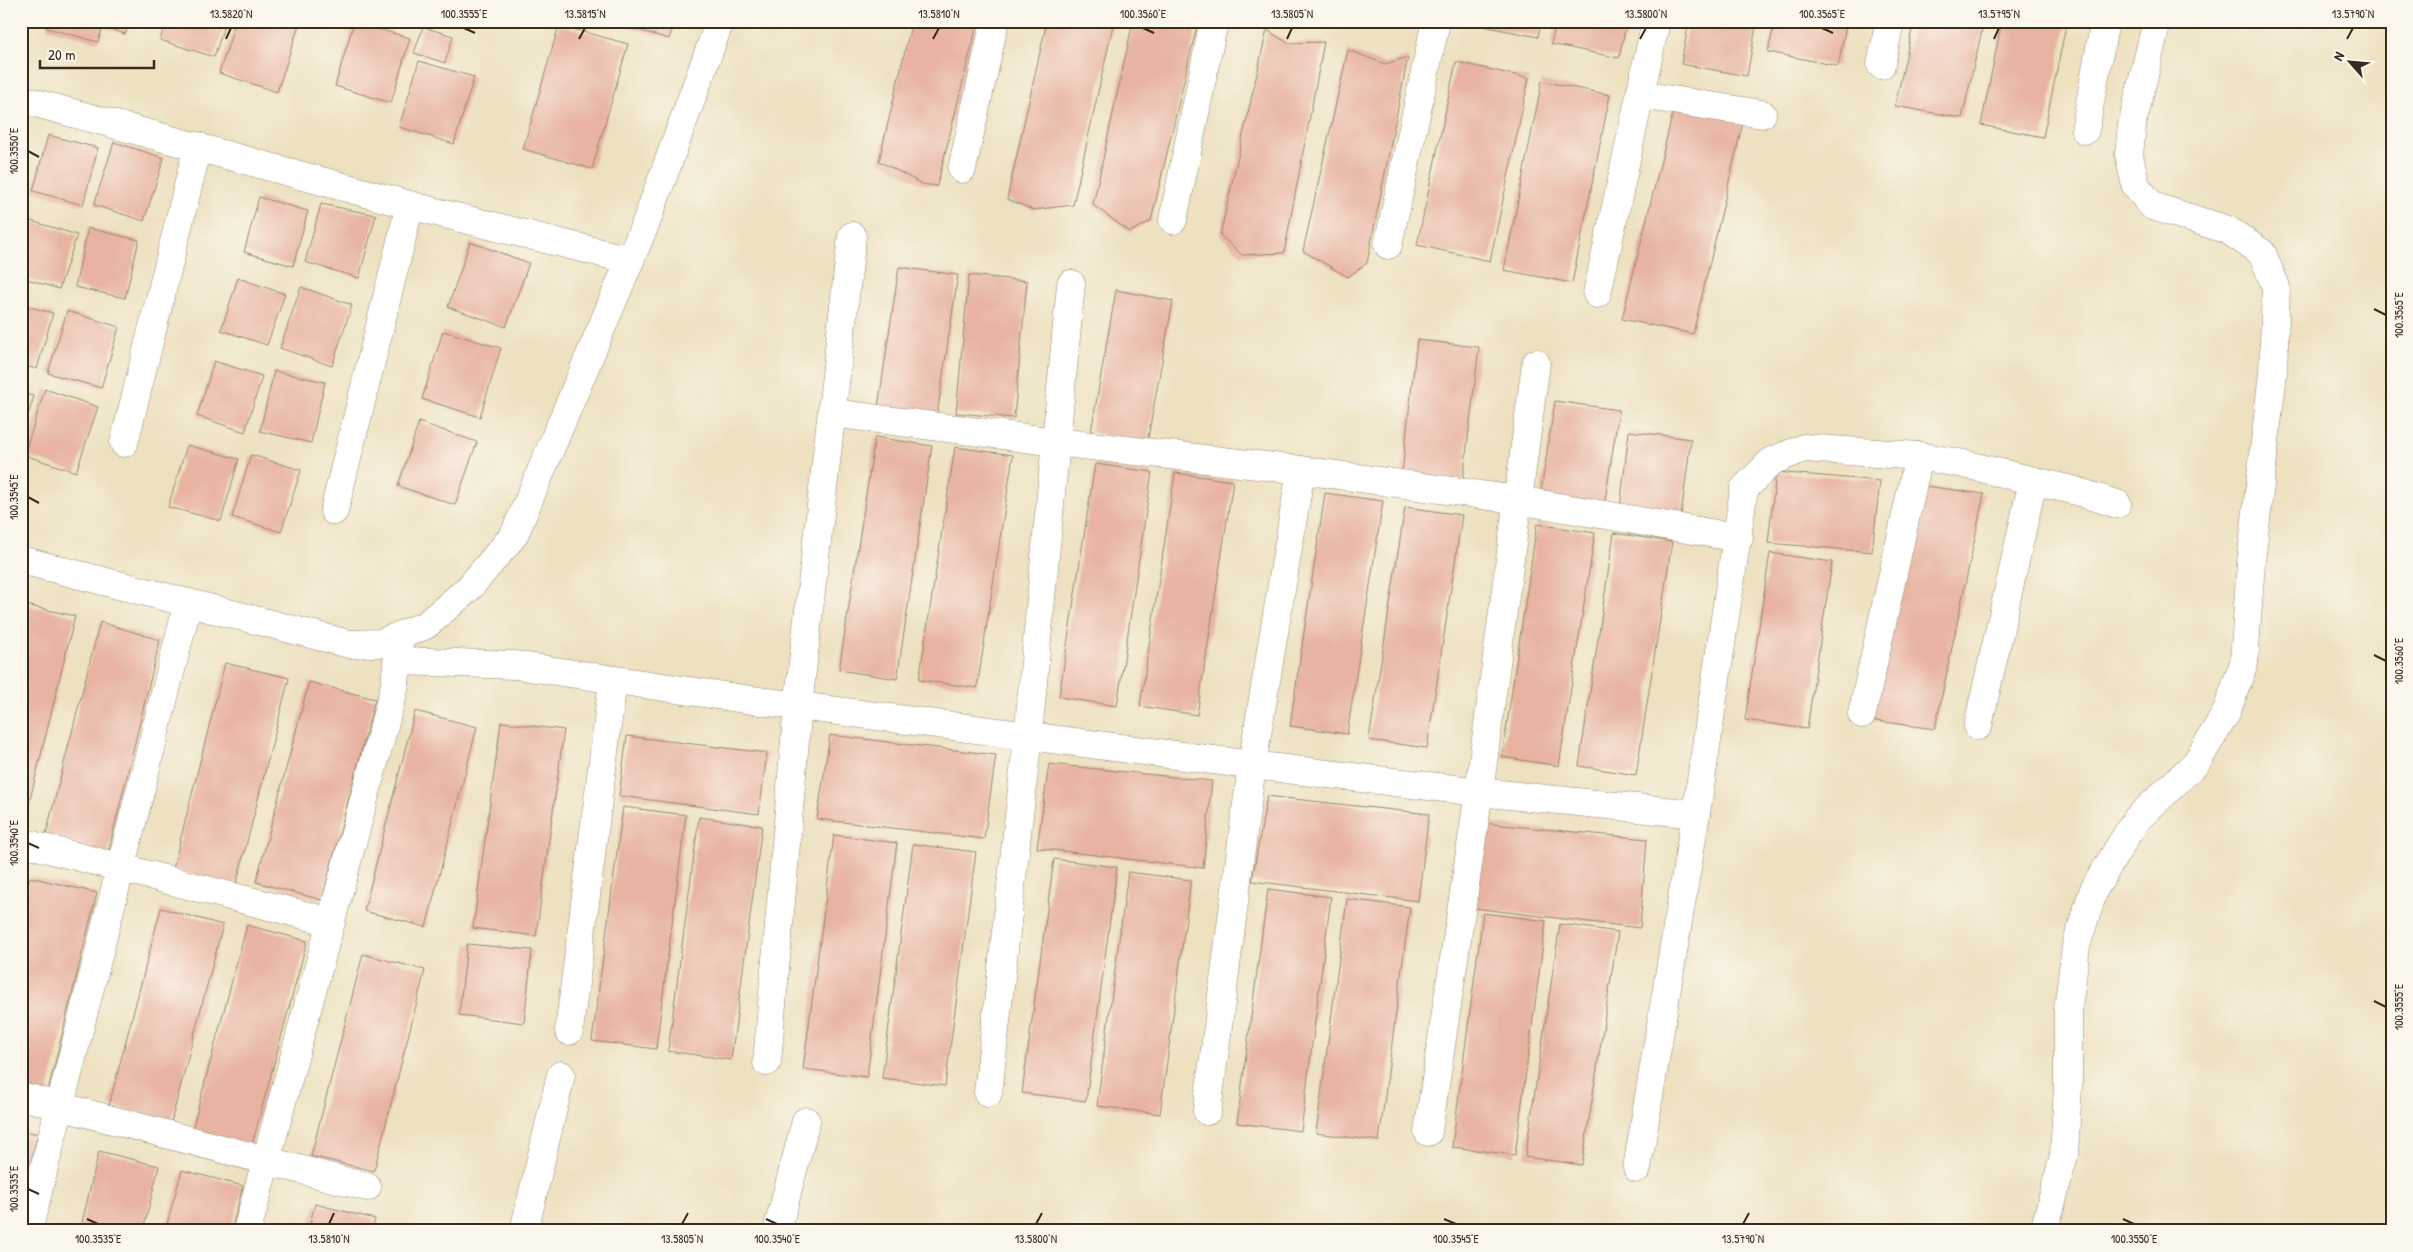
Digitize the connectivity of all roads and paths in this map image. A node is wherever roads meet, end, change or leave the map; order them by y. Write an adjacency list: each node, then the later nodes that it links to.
1 (720, 21): 20 (street)
2 (995, 21): 15 (street)
3 (1214, 21): 17 (street)
4 (1436, 21): 19 (street)
5 (1656, 21): 10 (street)
6 (1890, 21): 9 (street)
7 (2105, 21): 13 (street)
8 (2157, 21): 64 (street)
9 (1881, 65)
10 (1640, 95): 12 (street); 22 (street)
11 (21, 99): 14 (street)
12 (1762, 114)
13 (2085, 130)
14 (198, 146): 16 (street); 26 (street)
15 (962, 169)
16 (410, 205): 20 (street); 32 (street)
17 (1173, 220)
18 (852, 236): 24 (street)
19 (1388, 245)
20 (630, 260): 36 (street)
21 (1071, 284): 25 (street)
22 (1597, 294)
23 (1536, 363): 30 (street)
24 (832, 413): 25 (street); 38 (street)
25 (1056, 442): 28 (street); 41 (street)
26 (124, 443)
27 (1919, 456): 29 (street); 33 (street); 39 (street)
28 (1301, 470): 30 (street); 42 (street)
29 (2033, 481): 31 (street); 40 (street)
30 (1518, 500): 33 (street); 43 (street)
31 (2117, 504)
32 (334, 511)
33 (1739, 538): 44 (street)
34 (21, 560): 35 (street)
35 (188, 603): 36 (street); 46 (street)
36 (399, 649): 37 (street); 47 (street)
37 (613, 680): 38 (street); 48 (street)
38 (798, 706): 41 (street); 49 (street)
39 (1862, 714)
40 (1978, 726)
41 (1028, 735): 42 (street); 51 (street)
42 (1252, 765): 43 (street); 54 (street)
43 (1479, 792): 44 (street); 56 (street)
44 (1696, 814): 58 (street)
45 (21, 842): 46 (street)
46 (120, 869): 47 (street); 53 (street)
47 (330, 922): 57 (street)
48 (569, 1031)
49 (767, 1062)
50 (561, 1075): 62 (street)
51 (988, 1093)
52 (21, 1096): 53 (street)
53 (60, 1106): 57 (street); 60 (street)
54 (1207, 1112)
55 (806, 1121): 63 (street)
56 (1428, 1132)
57 (266, 1161): 59 (street); 61 (street)
58 (1637, 1168)
59 (367, 1187)
60 (28, 1231)
61 (247, 1231)
62 (524, 1231)
63 (778, 1231)
64 (2044, 1231)

